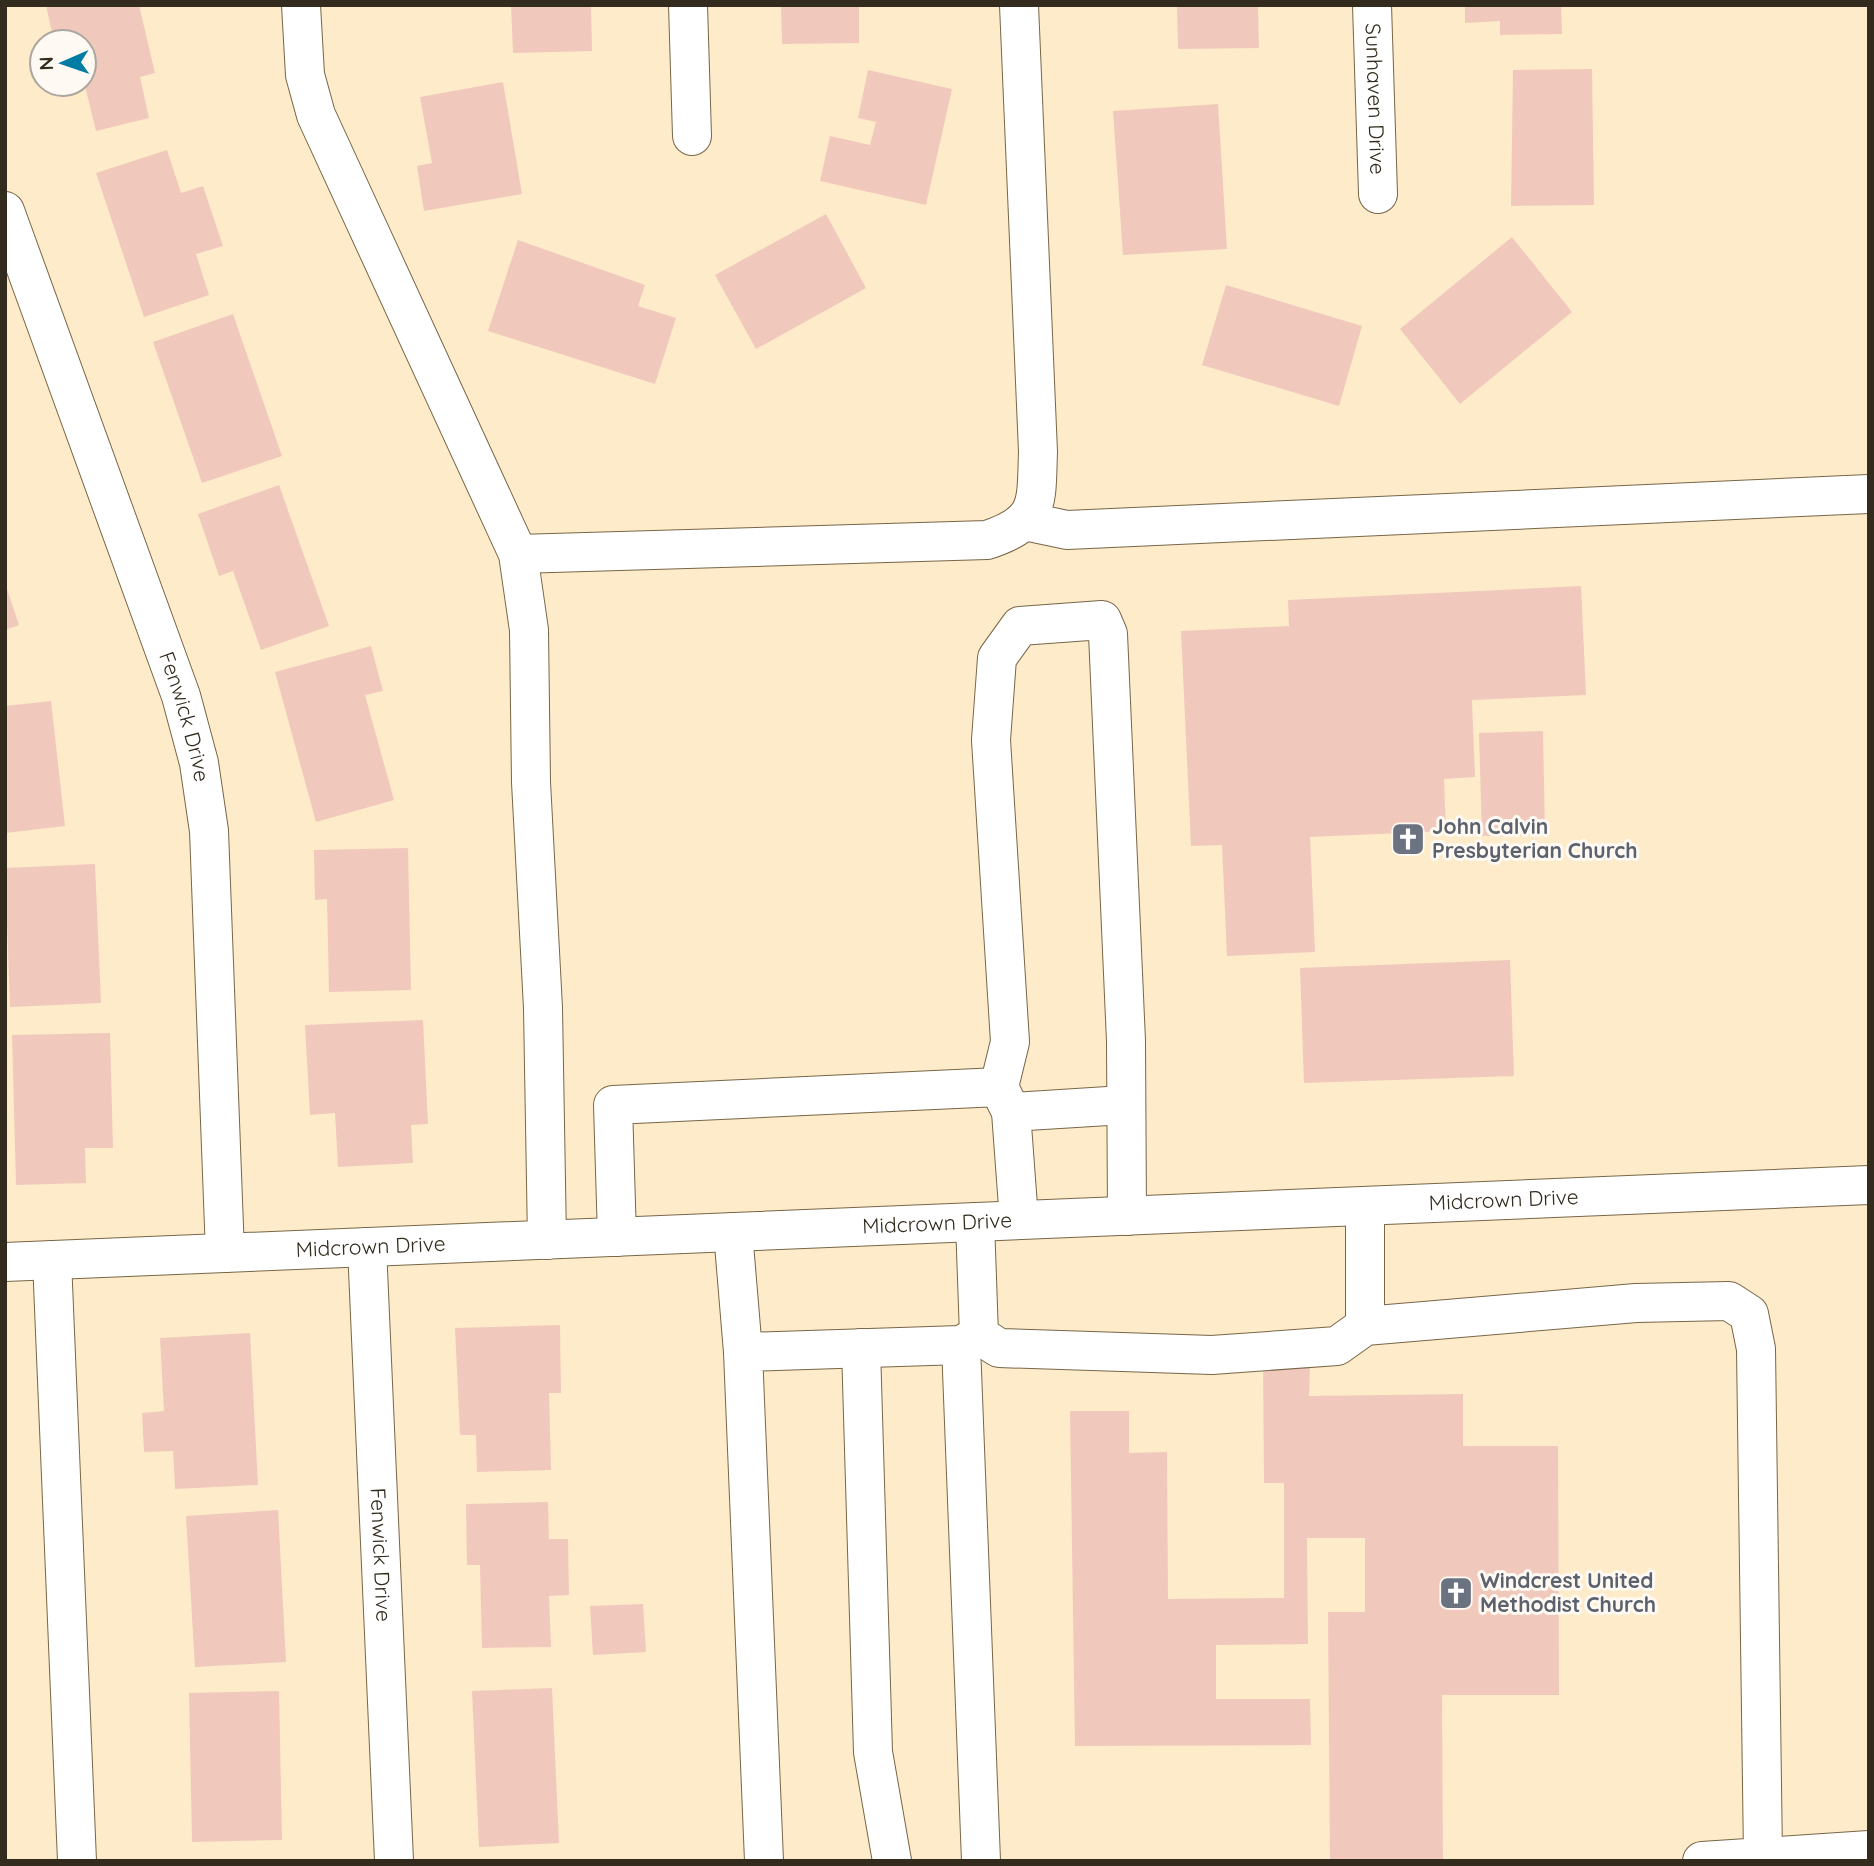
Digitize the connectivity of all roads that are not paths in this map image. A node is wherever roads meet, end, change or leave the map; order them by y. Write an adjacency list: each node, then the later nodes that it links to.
1 (301, 5): 10 (street)
2 (688, 5): 5 (street)
3 (1019, 5): 9 (street)
4 (1372, 5): 6 (street, Sunhaven Drive)
5 (692, 136)
6 (1378, 194)
7 (5, 211): 22 (street, Fenwick Drive)
8 (1869, 494): 9 (street)
9 (1024, 521): 10 (street)
10 (518, 554): 20 (street)
11 (1005, 1100): 12 (street); 12 (street); 16 (street); 19 (street)
12 (1124, 1105): 15 (street)
13 (1869, 1185): 14 (street, Midcrown Drive)
14 (1365, 1206): 15 (street, Midcrown Drive); 25 (street)
15 (1128, 1216): 16 (street, Midcrown Drive)
16 (1019, 1220): 17 (street, Midcrown Drive)
17 (975, 1222): 18 (street, Midcrown Drive); 26 (street)
18 (733, 1232): 19 (street, Midcrown Drive); 28 (street)
19 (617, 1237): 20 (street, Midcrown Drive)
20 (547, 1240): 21 (street, Midcrown Drive)
21 (367, 1247): 22 (street, Midcrown Drive); 32 (street, Fenwick Drive)
22 (225, 1253): 23 (street, Midcrown Drive)
23 (52, 1260): 24 (street, Midcrown Drive); 31 (street)
24 (5, 1262)
25 (1365, 1326): 26 (street); 30 (street)
26 (970, 1340): 27 (street); 35 (street)
27 (861, 1348): 28 (street); 34 (street)
28 (743, 1352): 33 (street)
29 (1869, 1850): 30 (street)
30 (1763, 1857): 36 (street)
31 (77, 1861)
32 (394, 1861)
33 (764, 1861)
34 (892, 1861)
35 (981, 1861)
36 (1702, 1861)

